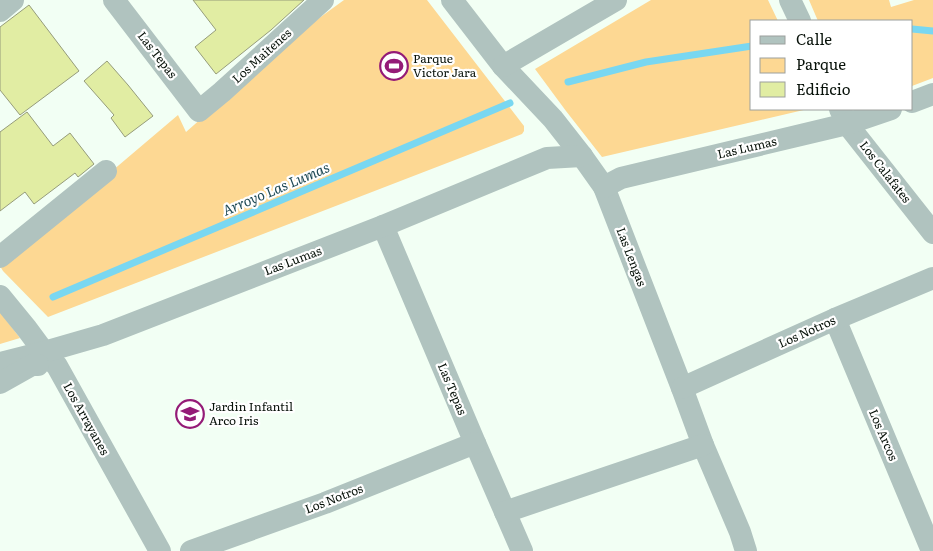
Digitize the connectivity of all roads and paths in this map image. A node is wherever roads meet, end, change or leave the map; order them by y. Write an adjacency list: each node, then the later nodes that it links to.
1 (13, 0): 7 (street)
2 (114, 0): 13 (street, Las Tepas)
3 (323, 0): 13 (street, Los Maitenes)
4 (452, 0): 9 (street, Las Lengas)
5 (616, 0): 9 (street)
6 (790, 0): 8 (street)
7 (0, 11)
8 (800, 20)
9 (503, 66): 15 (street, Las Lengas)
10 (933, 94): 11 (street)
11 (913, 102)
12 (884, 110): 14 (street, Las Lumas)
13 (199, 111)
14 (843, 116): 17 (street, Las Lumas); 19 (street, Los Calafates)
15 (582, 156): 17 (street, Las Lengas); 18 (street, Las Lumas)
16 (106, 172): 20 (street)
17 (604, 186): 27 (street, Las Lengas)
18 (383, 226): 24 (street, Las Lumas); 28 (street, Las Tepas)
19 (933, 233)
20 (0, 257)
21 (933, 278): 23 (street, Los Notros)
22 (0, 296): 24 (street, Los Arrayanes)
23 (835, 319): 27 (street, Los Notros); 35 (street, Los Arcos)
24 (51, 359): 25 (street, Las Lumas); 26 (street); 31 (street, Los Arrayanes)
25 (0, 363)
26 (0, 384)
27 (682, 388): 29 (street, Las Lengas)
28 (475, 443): 30 (street, Las Tepas); 32 (street, Los Notros)
29 (703, 445): 30 (street); 34 (street, Las Lengas)
30 (505, 512): 33 (street, Las Tepas)
31 (160, 551)
32 (191, 551)
33 (522, 551)
34 (746, 551)
35 (932, 551)

